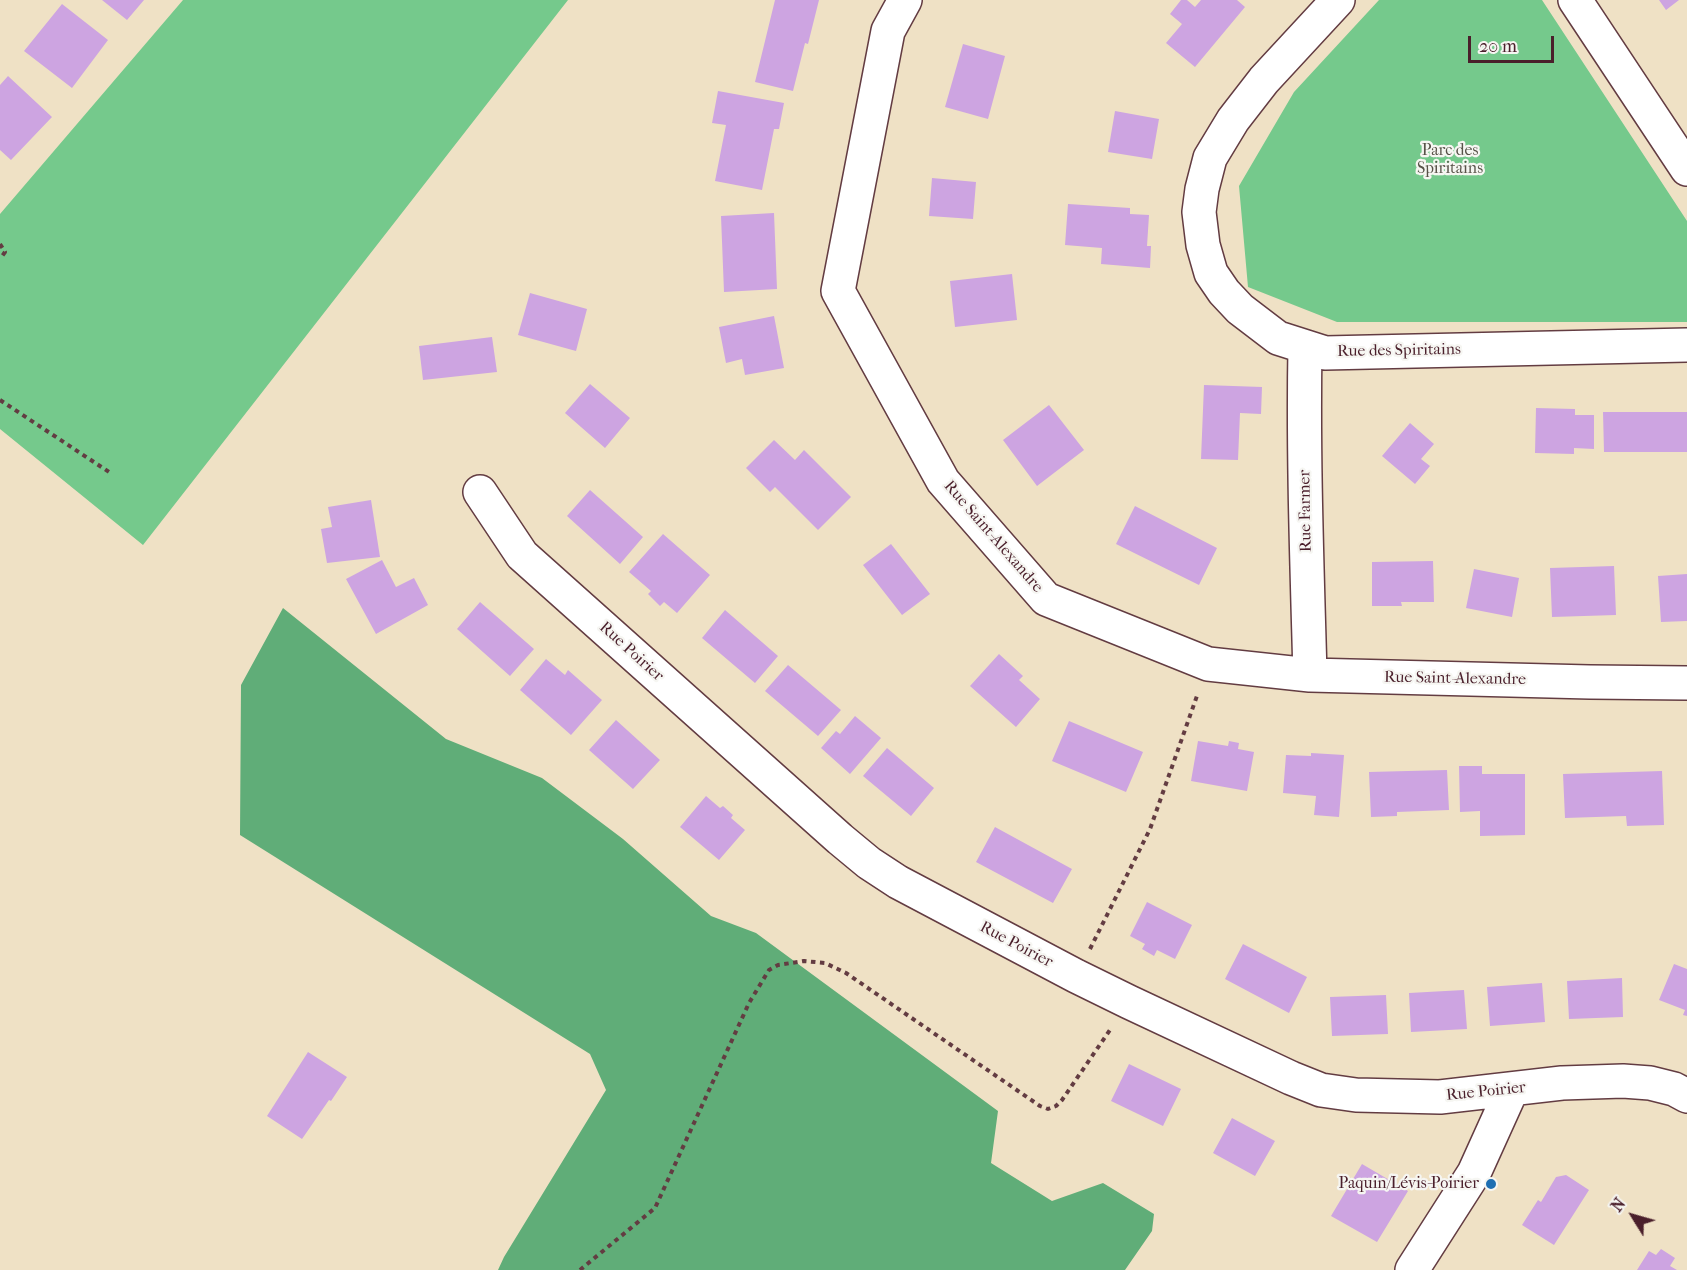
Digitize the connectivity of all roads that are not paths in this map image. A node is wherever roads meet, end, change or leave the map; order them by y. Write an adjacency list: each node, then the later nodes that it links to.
1 (905, 0): 8 (street, Rue Saint-Alexandre)
2 (1338, 0): 6 (street, Rue des Spiritains)
3 (1575, 0): 4 (street)
4 (1687, 169)
5 (1687, 345): 6 (street, Rue des Spiritains)
6 (1305, 347): 8 (street, Rue Farmer)
7 (480, 492): 10 (street, Rue Poirier)
8 (1310, 675): 9 (street, Rue Saint-Alexandre)
9 (1687, 682)
10 (1512, 1089): 11 (street, Rue Poirier); 12 (street)
11 (1687, 1096)
12 (1412, 1270)

